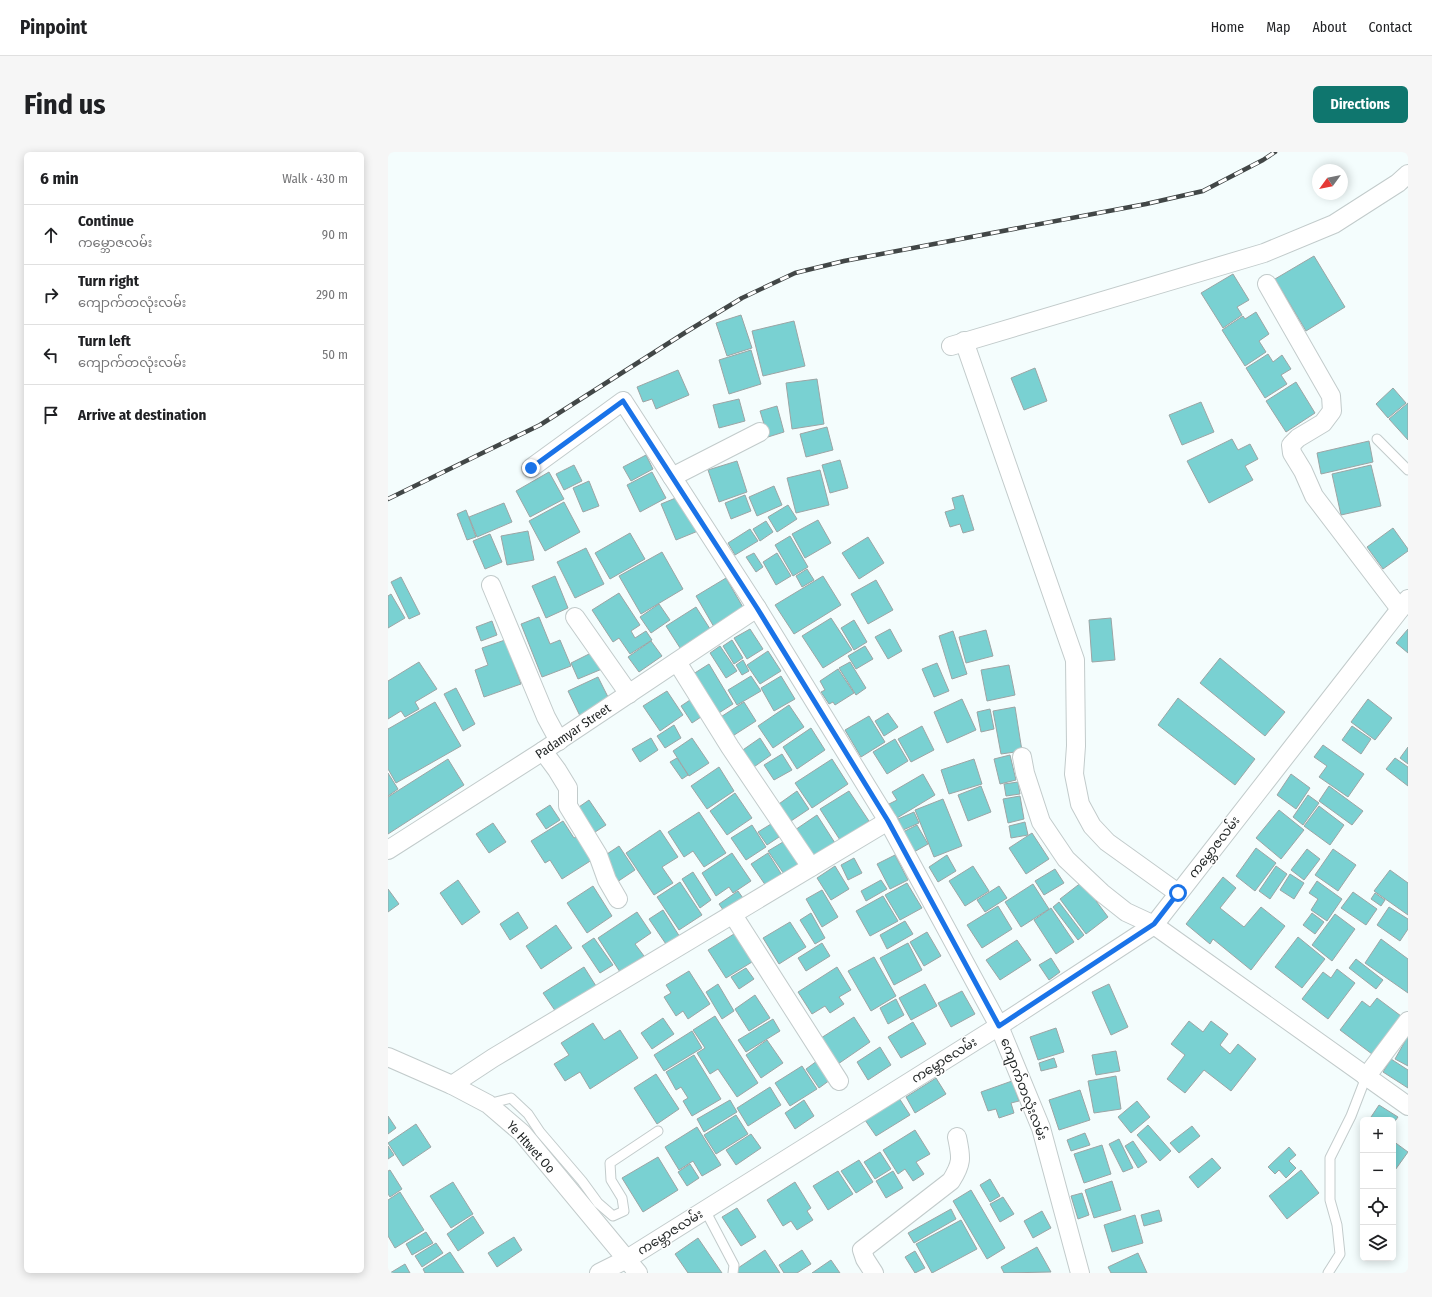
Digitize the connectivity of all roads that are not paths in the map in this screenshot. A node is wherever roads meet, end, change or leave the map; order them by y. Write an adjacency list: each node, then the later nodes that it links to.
1 (1408, 174): 20 (street)
2 (1267, 284): 9 (street)
3 (760, 432): 7 (street)
4 (1378, 439): 6 (lane)
5 (531, 468): 7 (street, ကျောက်တလုံးလမ်း)
6 (1408, 470)
7 (672, 477): 10 (street, ကျောက်တလုံးလမ်း)
8 (491, 585): 14 (street)
9 (1404, 604): 20 (street, ကမ္ဘောဇလမ်း)
10 (757, 608): 12 (street, Padamyar Street); 17 (street, ကျောက်တလုံးလမ်း)
11 (575, 617): 13 (street)
12 (677, 662): 13 (street, Padamyar Street); 19 (street)
13 (629, 694): 14 (street, Padamyar Street)
14 (559, 741): 15 (street, Padamyar Street)
15 (543, 751): 18 (street, Padamyar Street); 21 (street)
16 (1022, 757): 23 (street)
17 (888, 821): 19 (street); 25 (street, ကျောက်တလုံးလမ်း)
18 (388, 850)
19 (811, 867): 22 (street)
20 (1178, 893): 23 (street, ကမ္ဘောဇလမ်း)
21 (618, 899)
22 (733, 915): 28 (street); 29 (street)
23 (1154, 924): 25 (street, ကမ္ဘောဇလမ်း); 27 (street)
24 (1408, 1022): 27 (street)
25 (999, 1026): 34 (street, ကမ္ဘောဇလမ်း); 40 (street, ကျောက်တလုံးလမ်း)
26 (388, 1057): 29 (street, Ye Htwet Oo)
27 (1366, 1076): 31 (street); 41 (lane)
28 (838, 1081)
29 (452, 1085): 30 (street, Ye Htwet Oo)
30 (488, 1104): 32 (lane); 35 (street, Ye Htwet Oo)
31 (1408, 1106)
32 (658, 1131)
33 (957, 1137): 39 (street)
34 (705, 1210): 35 (street, ကမ္ဘောဇလမ်း); 38 (lane)
35 (623, 1266): 36 (street, ကမ္ဘောဇလမ်း); 37 (street, Ye Htwet Oo)
36 (600, 1273)
37 (638, 1273)
38 (733, 1273)
39 (874, 1273)
40 (1080, 1273)
41 (1328, 1273)

